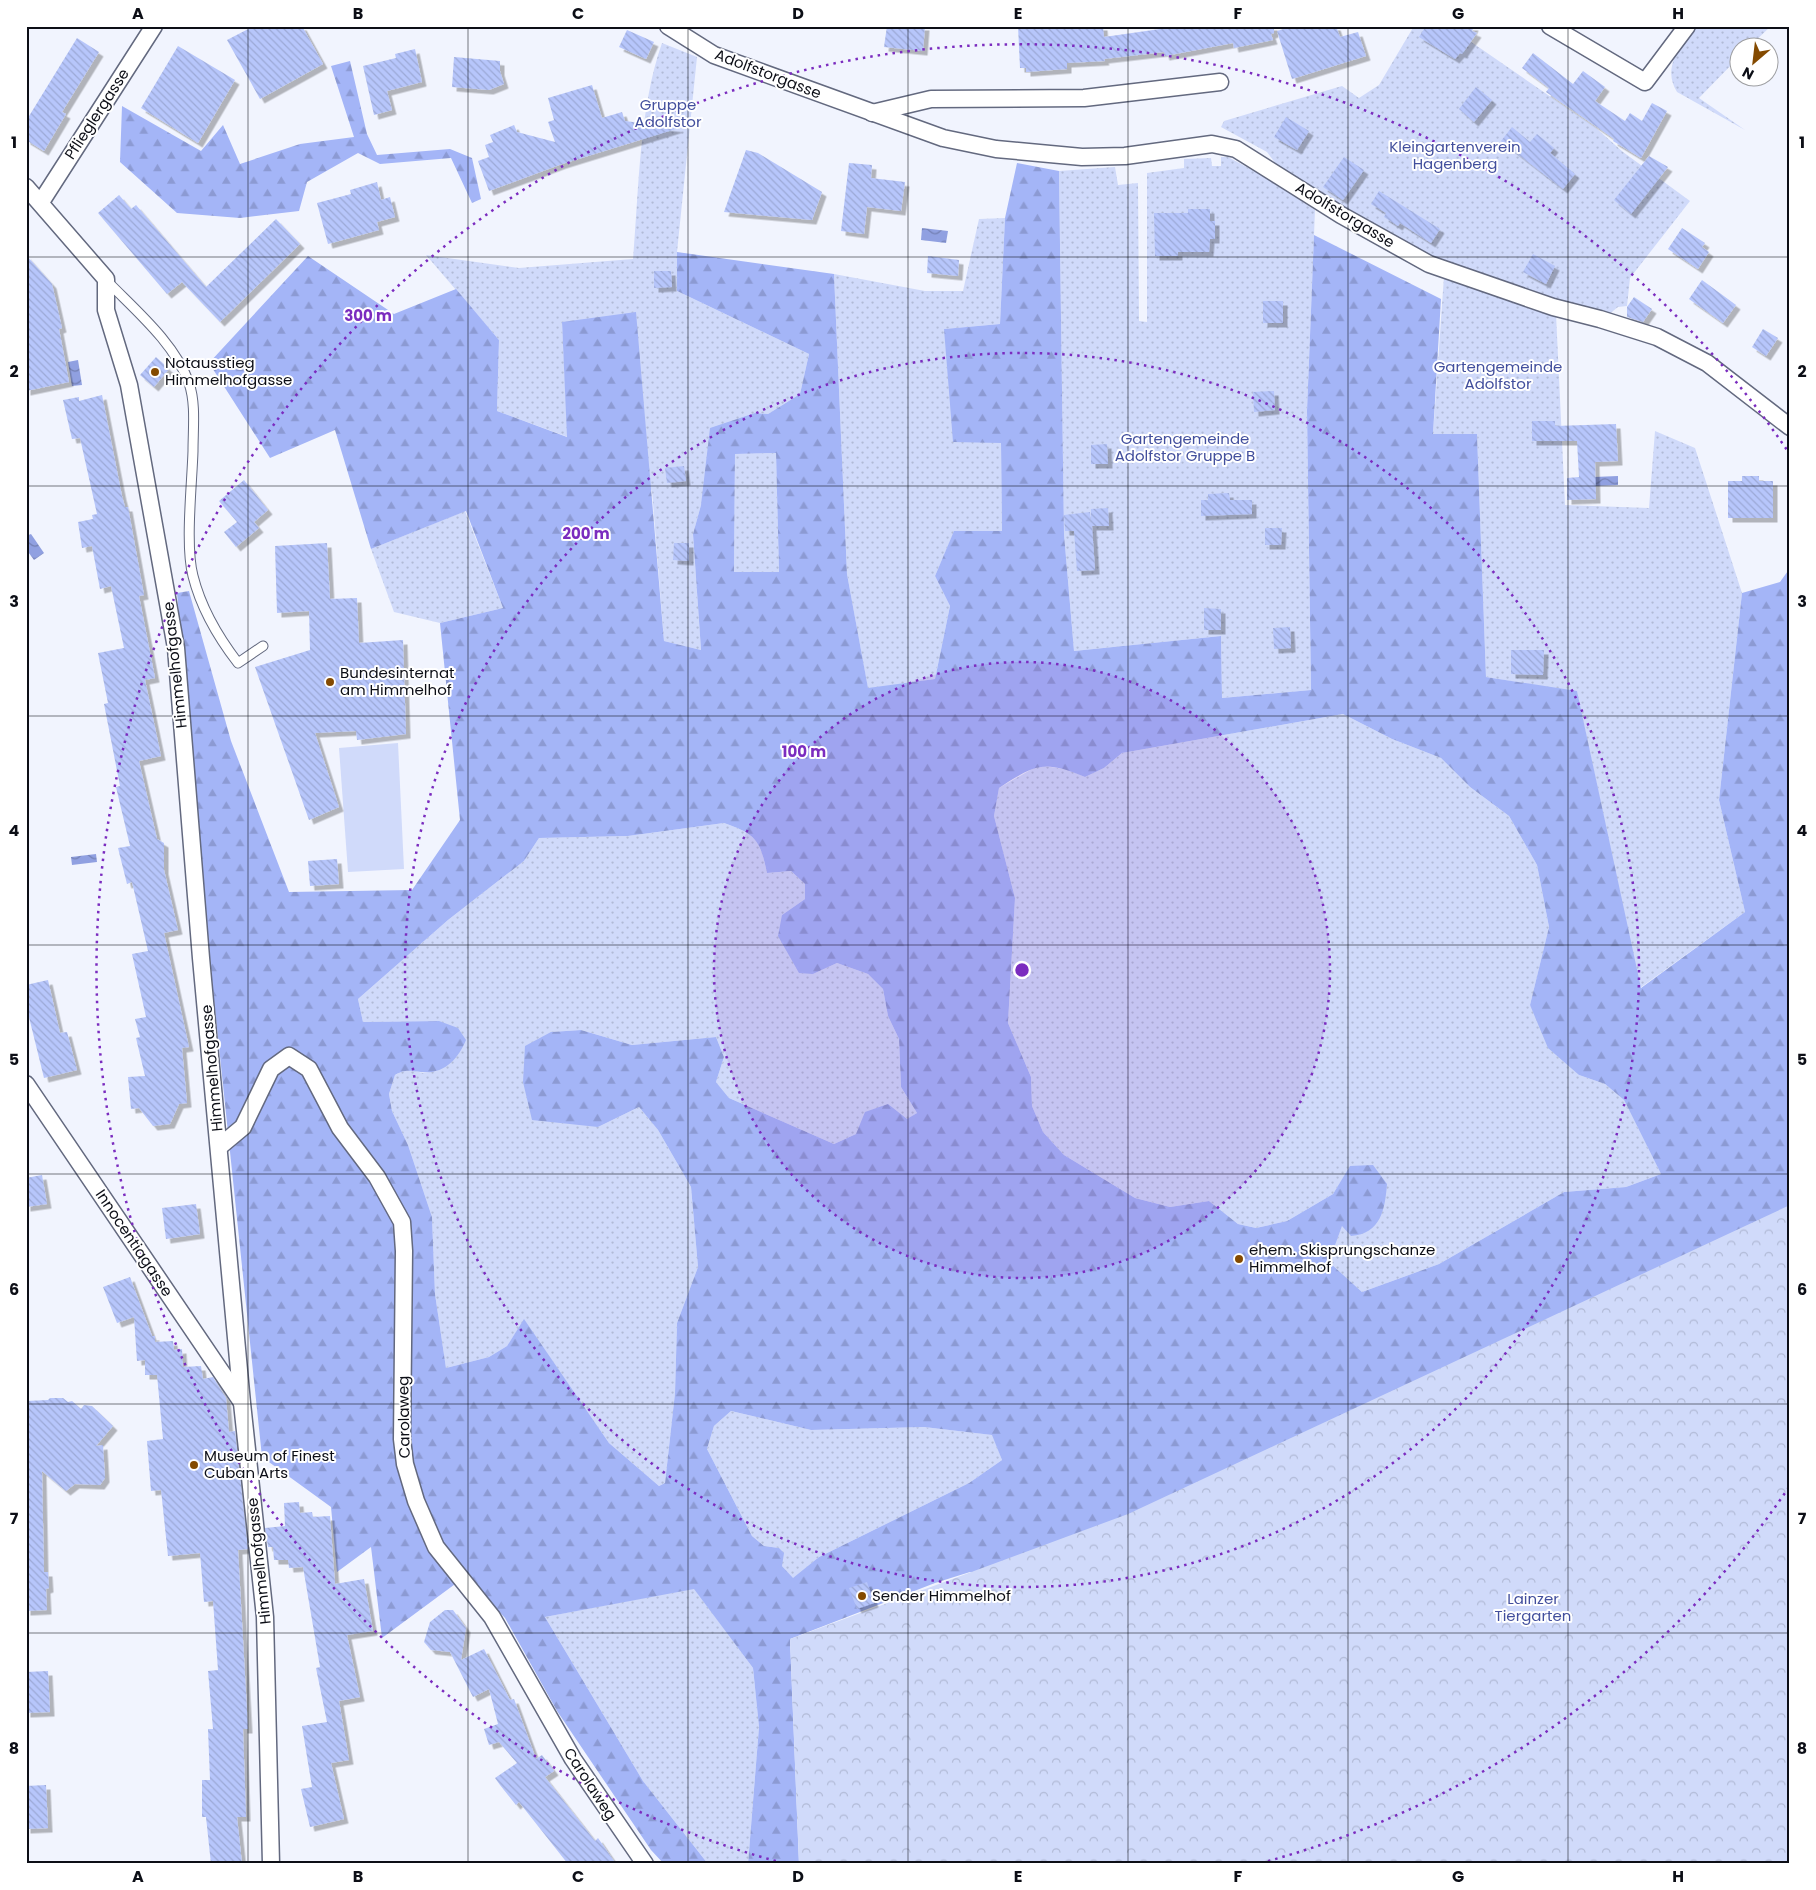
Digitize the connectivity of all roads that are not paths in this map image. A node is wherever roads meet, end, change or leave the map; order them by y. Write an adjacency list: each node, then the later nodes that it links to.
1 (154, 26): 8 (street, Pflieglergasse)
2 (668, 26): 6 (street, Adolfstorgasse)
3 (1550, 26): 4 (street)
4 (1687, 26)
5 (1220, 82): 6 (street)
6 (872, 113): 10 (street, Adolfstorgasse)
7 (26, 187): 8 (street)
8 (41, 202): 9 (street)
9 (106, 280): 11 (lane); 13 (street, Himmelhofgasse)
10 (1790, 427)
11 (263, 646)
12 (26, 1084): 14 (street, Innocentiagasse)
13 (219, 1148): 14 (street, Himmelhofgasse); 16 (street, Carolaweg)
14 (242, 1403): 15 (street, Himmelhofgasse)
15 (271, 1864)
16 (645, 1864)

